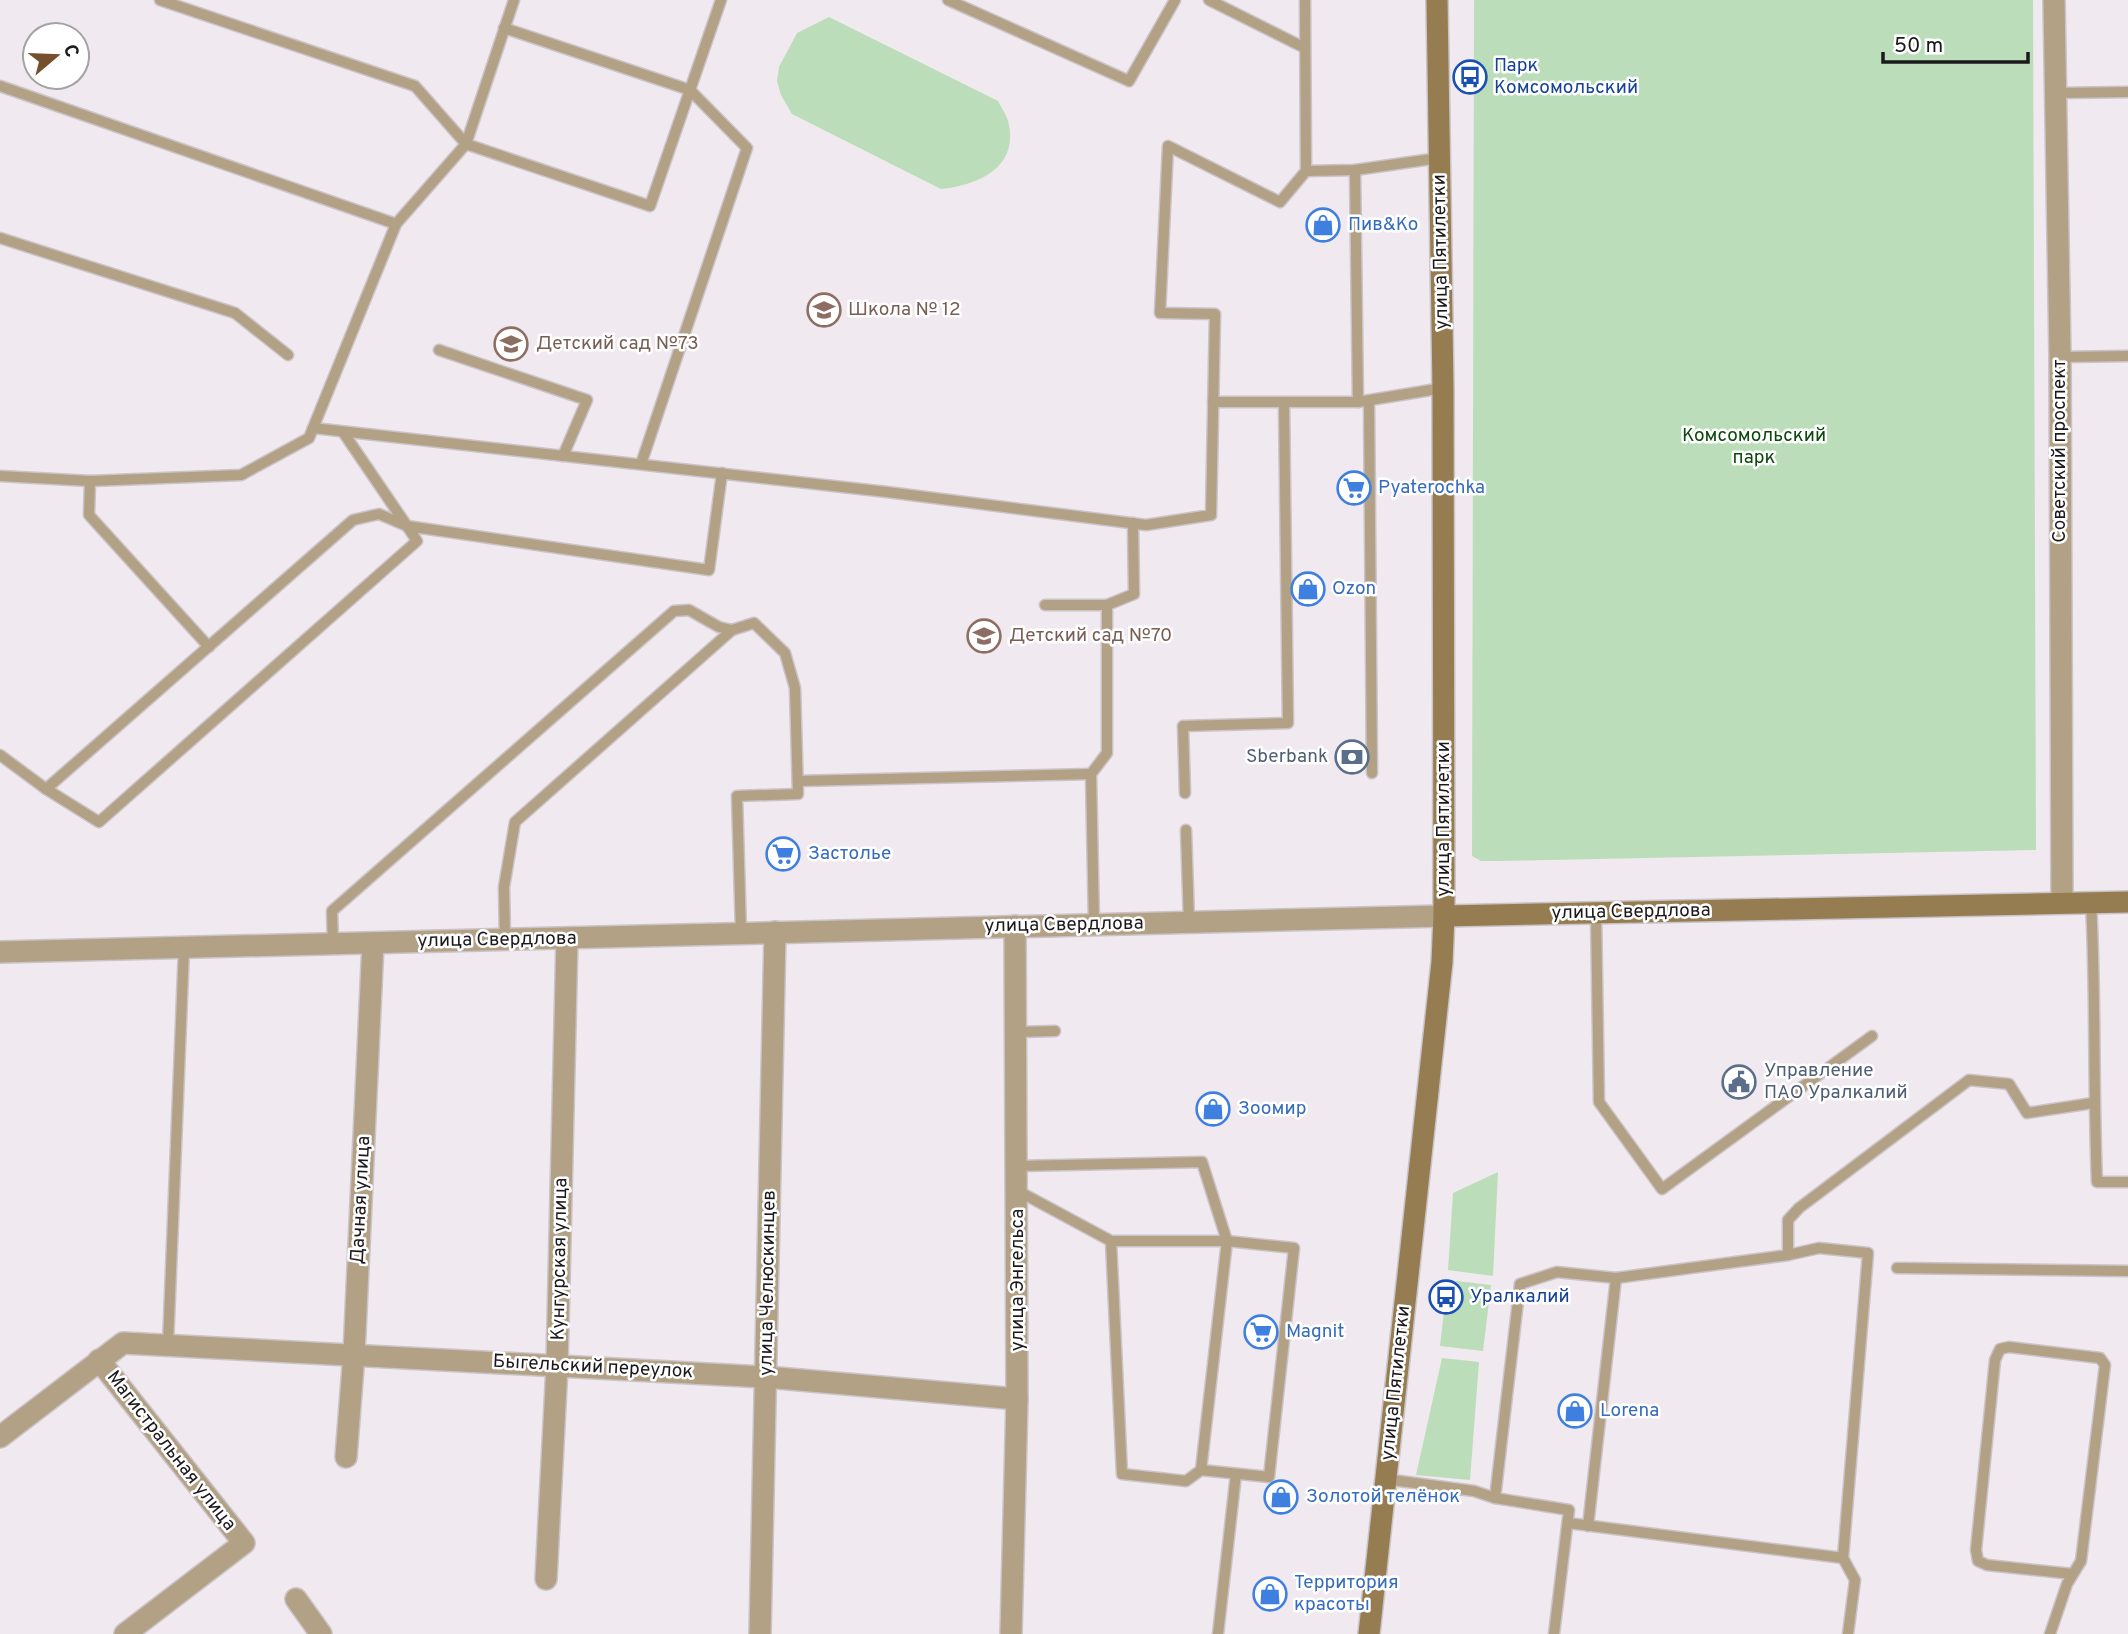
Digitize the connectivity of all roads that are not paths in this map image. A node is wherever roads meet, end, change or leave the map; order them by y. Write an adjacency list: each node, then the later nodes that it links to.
1 (160, 0): 16 (lane)
2 (514, 0): 10 (lane)
3 (721, 0): 13 (lane)
4 (948, 0): 5 (lane)
5 (1175, 0)
6 (1209, 0): 11 (lane)
7 (1305, 0): 11 (lane)
8 (1437, 0): 17 (main road, улица Пятилетки)
9 (2054, 0): 15 (street, Советский проспект)
10 (504, 29): 13 (lane); 16 (lane)
11 (1305, 48): 19 (lane)
12 (0, 86): 20 (lane)
13 (690, 90): 16 (lane); 33 (lane)
14 (2128, 92): 15 (lane)
15 (2056, 93): 24 (street, Советский проспект)
16 (466, 144): 20 (lane)
17 (1439, 158): 18 (lane); 26 (main road, улица Пятилетки)
18 (1355, 170): 19 (lane); 28 (lane)
19 (1306, 171): 27 (lane)
20 (396, 224): 30 (lane)
21 (0, 238): 23 (lane)
22 (439, 350): 32 (lane)
23 (288, 355)
24 (2060, 356): 25 (lane); 52 (street, Советский проспект)
25 (2128, 356)
26 (1443, 388): 28 (lane); 54 (main road, улица Пятилетки)
27 (1213, 402): 29 (lane); 37 (lane)
28 (1364, 402): 29 (lane); 44 (lane)
29 (1284, 403): 48 (lane)
30 (313, 428): 31 (lane); 36 (lane)
31 (343, 432): 32 (lane); 38 (lane)
32 (563, 456): 33 (lane)
33 (640, 464): 34 (lane)
34 (722, 473): 37 (lane); 38 (lane)
35 (0, 476): 36 (lane)
36 (90, 481): 42 (lane)
37 (1133, 523): 40 (lane)
38 (407, 526): 42 (lane); 47 (lane)
39 (1045, 605): 40 (lane)
40 (1107, 606): 45 (lane)
41 (733, 630): 46 (lane); 61 (lane); 63 (lane)
42 (209, 647): 47 (lane)
43 (0, 754): 47 (lane)
44 (1372, 773)
45 (1091, 774): 46 (lane); 56 (lane)
46 (798, 781): 58 (lane)
47 (46, 789)
48 (1185, 793)
49 (1186, 830): 55 (lane)
50 (2091, 902): 51 (main road, улица Свердлова); 52 (main road, улица Свердлова); 69 (lane)
51 (2128, 902)
52 (2062, 903): 53 (main road, улица Свердлова)
53 (1596, 913): 54 (main road, улица Свердлова); 68 (lane)
54 (1444, 916): 55 (street, улица Свердлова); 89 (main road, улица Пятилетки)
55 (1189, 922): 56 (street, улица Свердлова)
56 (1094, 924): 57 (street, улица Свердлова)
57 (1015, 926): 59 (street, улица Свердлова); 67 (street, улица Энгельса)
58 (741, 933): 59 (street, улица Свердлова); 60 (street, улица Свердлова)
59 (775, 933): 83 (street, улица Челюскинцев)
60 (567, 938): 61 (street, улица Свердлова); 82 (street, Кунгурская улица)
61 (505, 939): 62 (street, улица Свердлова)
62 (373, 943): 63 (street, улица Свердлова); 80 (street, Дачная улица)
63 (333, 944): 64 (street, улица Свердлова)
64 (184, 948): 65 (street, улица Свердлова); 79 (lane)
65 (0, 952)
66 (1055, 1031): 67 (lane)
67 (1016, 1032): 70 (street, улица Энгельса)
68 (1872, 1036)
69 (2094, 1103): 71 (lane); 75 (lane)
70 (1018, 1166): 72 (street, улица Энгельса); 74 (lane)
71 (2128, 1182)
72 (1018, 1191): 73 (lane); 84 (street, улица Энгельса)
73 (1111, 1241): 74 (lane); 87 (lane)
74 (1227, 1241): 87 (lane); 88 (lane)
75 (1788, 1255): 78 (lane); 93 (lane)
76 (1897, 1268): 77 (lane)
77 (2128, 1272)
78 (1616, 1278): 90 (lane); 92 (lane)
79 (168, 1344): 80 (street, Быгельский переулок); 81 (street, Быгельский переулок)
80 (354, 1354): 82 (street, Быгельский переулок); 86 (street, Дачная улица)
81 (99, 1360): 85 (street, Быгельский переулок); 97 (street, Магистральная улица)
82 (558, 1366): 83 (street, Быгельский переулок); 95 (street, Кунгурская улица)
83 (766, 1377): 84 (street, Быгельский переулок); 99 (street, улица Челюскинцев)
84 (1017, 1399): 100 (street, улица Энгельса)
85 (0, 1437)
86 (346, 1457)
87 (1201, 1470): 88 (lane)
88 (1236, 1474): 101 (lane)
89 (1385, 1479): 90 (lane); 102 (main road, улица Пятилетки)
90 (1496, 1498): 91 (lane)
91 (1568, 1523): 92 (lane); 103 (lane)
92 (1588, 1526): 93 (lane)
93 (1843, 1558): 104 (lane)
94 (2073, 1574): 94 (lane); 105 (lane)
95 (545, 1579)
96 (296, 1599): 98 (street)
97 (125, 1634)
98 (321, 1634)
99 (760, 1634)
100 (1011, 1634)
101 (1218, 1634)
102 (1368, 1634)
103 (1554, 1634)
104 (1848, 1634)
105 (2050, 1634)

